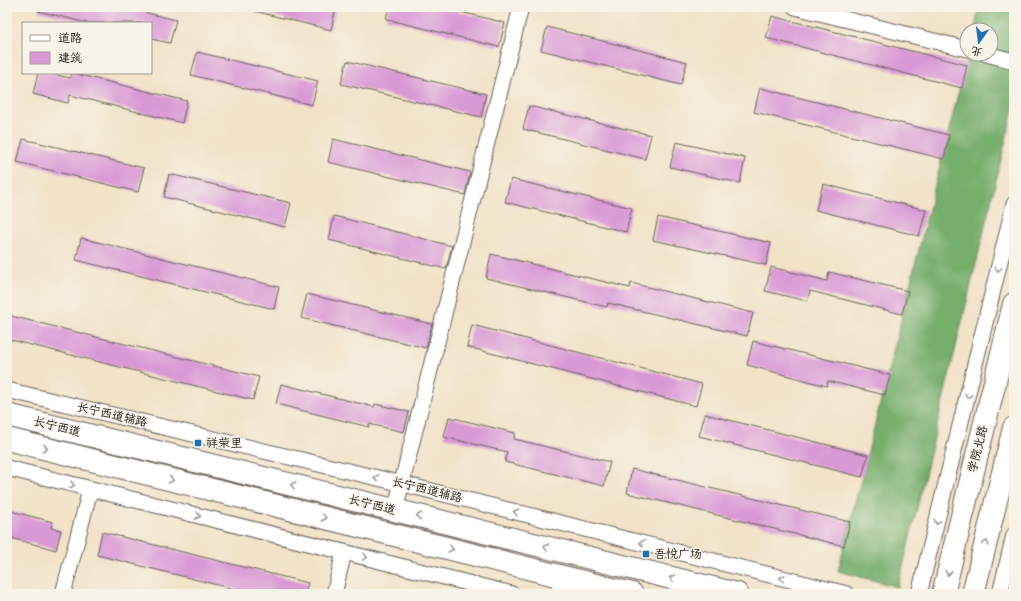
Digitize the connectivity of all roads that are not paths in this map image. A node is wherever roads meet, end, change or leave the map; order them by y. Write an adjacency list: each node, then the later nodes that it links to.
1 (521, 7): 13 (street)
2 (794, 7): 3 (street)
3 (959, 47)
4 (999, 57): 5 (street)
5 (1014, 61)
6 (1014, 204): 25 (street, one-way to 25)
7 (1014, 304): 26 (main road, 学院北路, one-way to 26)
8 (7, 390): 13 (street, 长宁西道辅路, one-way to 8)
9 (7, 415): 15 (main road, 长宁西道, one-way to 9)
10 (1014, 428): 27 (main road, one-way to 10)
11 (7, 439): 18 (main road, 长宁西道, one-way to 18)
12 (7, 468): 14 (street, one-way to 14)
13 (403, 484): 15 (street); 24 (street, 长宁西道辅路, one-way to 13)
14 (90, 490): 17 (street, one-way to 17); 19 (street)
15 (396, 510): 23 (main road, 长宁西道, one-way to 15)
16 (1014, 536): 28 (street)
17 (344, 552): 20 (street); 21 (street, one-way to 21)
18 (560, 585): 22 (main road, 长宁西道)
19 (63, 594)
20 (334, 594)
21 (512, 594)
22 (632, 594)
23 (737, 594)
24 (847, 594)
25 (919, 594)
26 (943, 594)
27 (973, 594)
28 (1000, 594)

